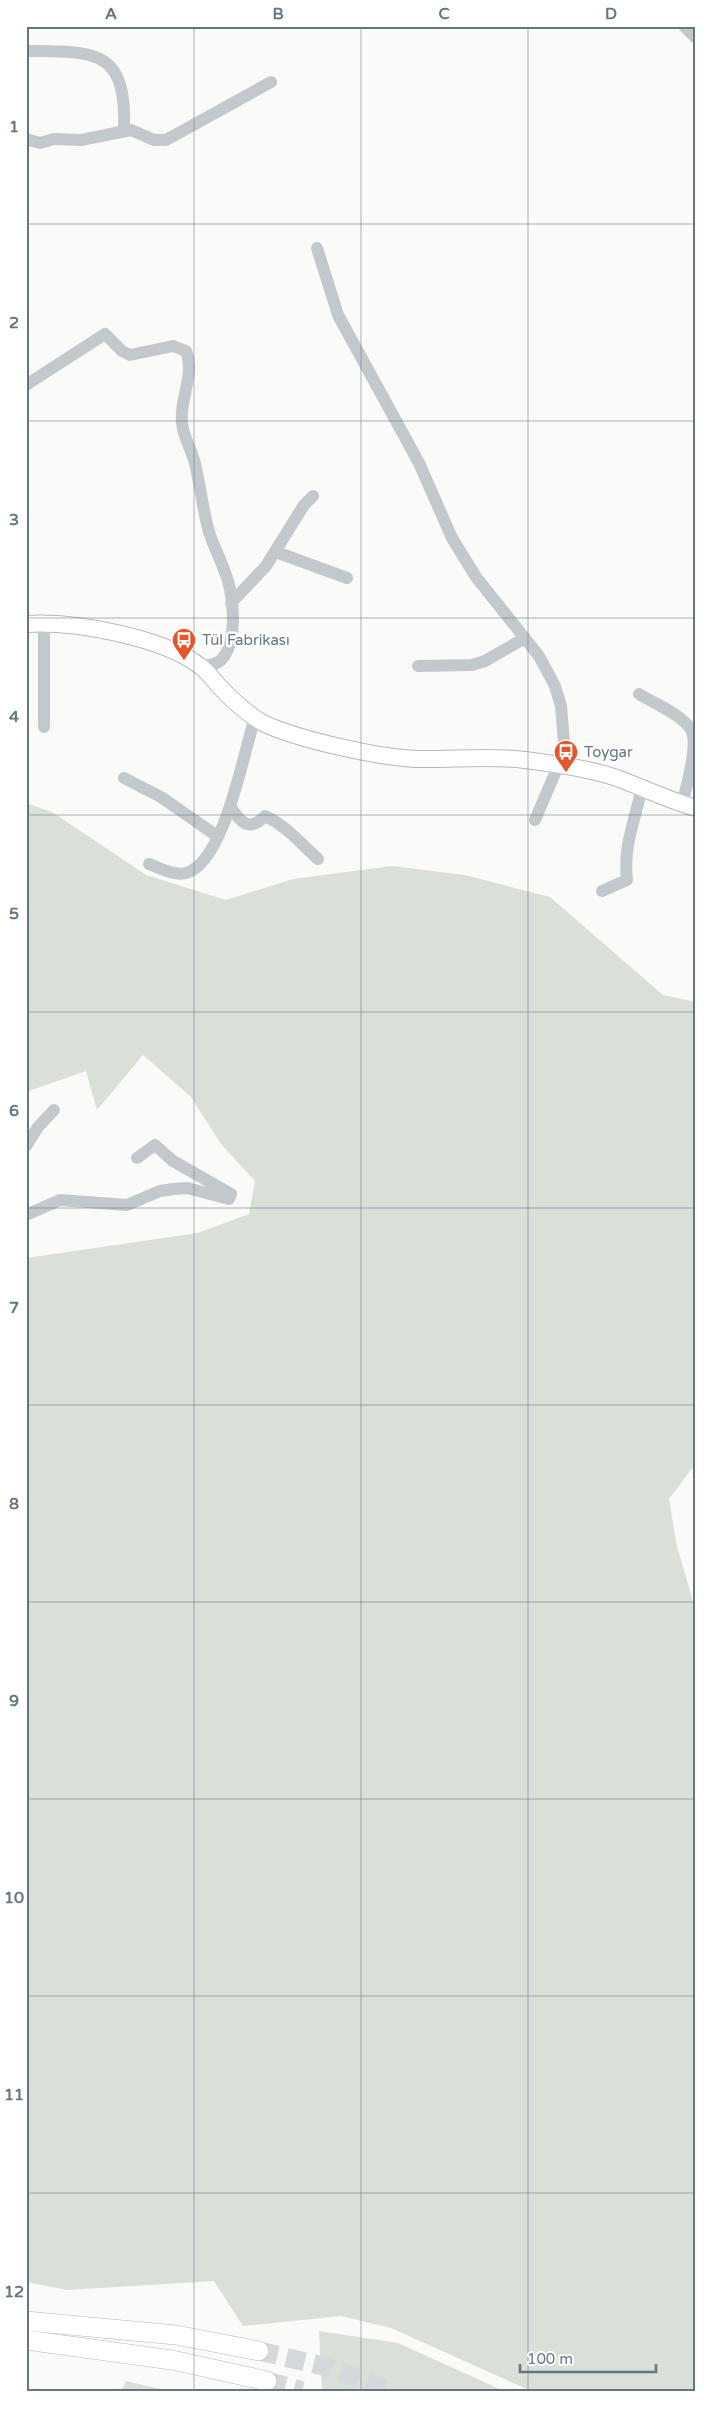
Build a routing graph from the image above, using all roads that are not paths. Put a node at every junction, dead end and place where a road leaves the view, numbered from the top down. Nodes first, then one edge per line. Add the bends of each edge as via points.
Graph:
1 (684, 26) edge
2 (696, 38) edge
3 (26, 50) edge
4 (271, 82) dead end
5 (124, 131) junction
6 (26, 139) edge
7 (317, 248) dead end
8 (26, 385) edge
9 (313, 496) dead end
10 (276, 552) junction
11 (347, 578) dead end
12 (231, 603) junction
13 (44, 623) junction
14 (26, 624) edge
15 (525, 638) junction
16 (201, 666) junction
17 (418, 666) dead end
18 (639, 694) dead end
19 (256, 718) junction
20 (44, 727) dead end
21 (563, 766) junction
22 (124, 778) dead end
23 (642, 787) junction
24 (230, 806) junction
25 (689, 806) edge
26 (535, 820) dead end
27 (218, 836) junction
28 (318, 859) dead end
29 (149, 864) dead end
30 (602, 892) dead end
31 (54, 1110) dead end
32 (26, 1146) edge
33 (137, 1158) dead end
34 (26, 1215) edge
35 (26, 2321) edge
36 (26, 2340) edge
37 (259, 2351) tunnel mouth
38 (267, 2381) tunnel mouth

1 - 2 street
3 - 5 street via 98,56 108,62 125,102
4 - 5 street via 166,140 154,140 130,130
5 - 6 street via 81,140 40,142
7 - 15 street via 338,315 419,463 452,538 476,577
8 - 12 street via 105,334 130,355 173,346 186,351 191,363 182,409 183,428 196,468 210,534 230,589
9 - 10 street via 304,505
10 - 11 street
10 - 12 street
12 - 16 street via 233,618 227,651 213,665
13 - 14 main road
13 - 16 main road via 78,625 119,634 175,651
13 - 20 street
15 - 17 street via 472,665
15 - 21 street via 555,686 561,706
16 - 19 main road
18 - 25 street via 691,729
19 - 21 main road via 313,739 414,759 522,760
19 - 24 street
21 - 23 main road
21 - 26 street
22 - 27 street via 161,797
23 - 25 main road
23 - 30 street via 628,837 625,858 627,880
24 - 27 street
24 - 28 street via 243,823 254,824 265,816 272,819 291,831
27 - 29 street via 209,855 185,873 173,873
31 - 32 street via 38,1126
33 - 34 street via 155,1145 173,1161 231,1194 229,1199 187,1188 174,1189 160,1191 127,1205 60,1200
35 - 37 highway via 176,2335
36 - 38 highway via 172,2360

